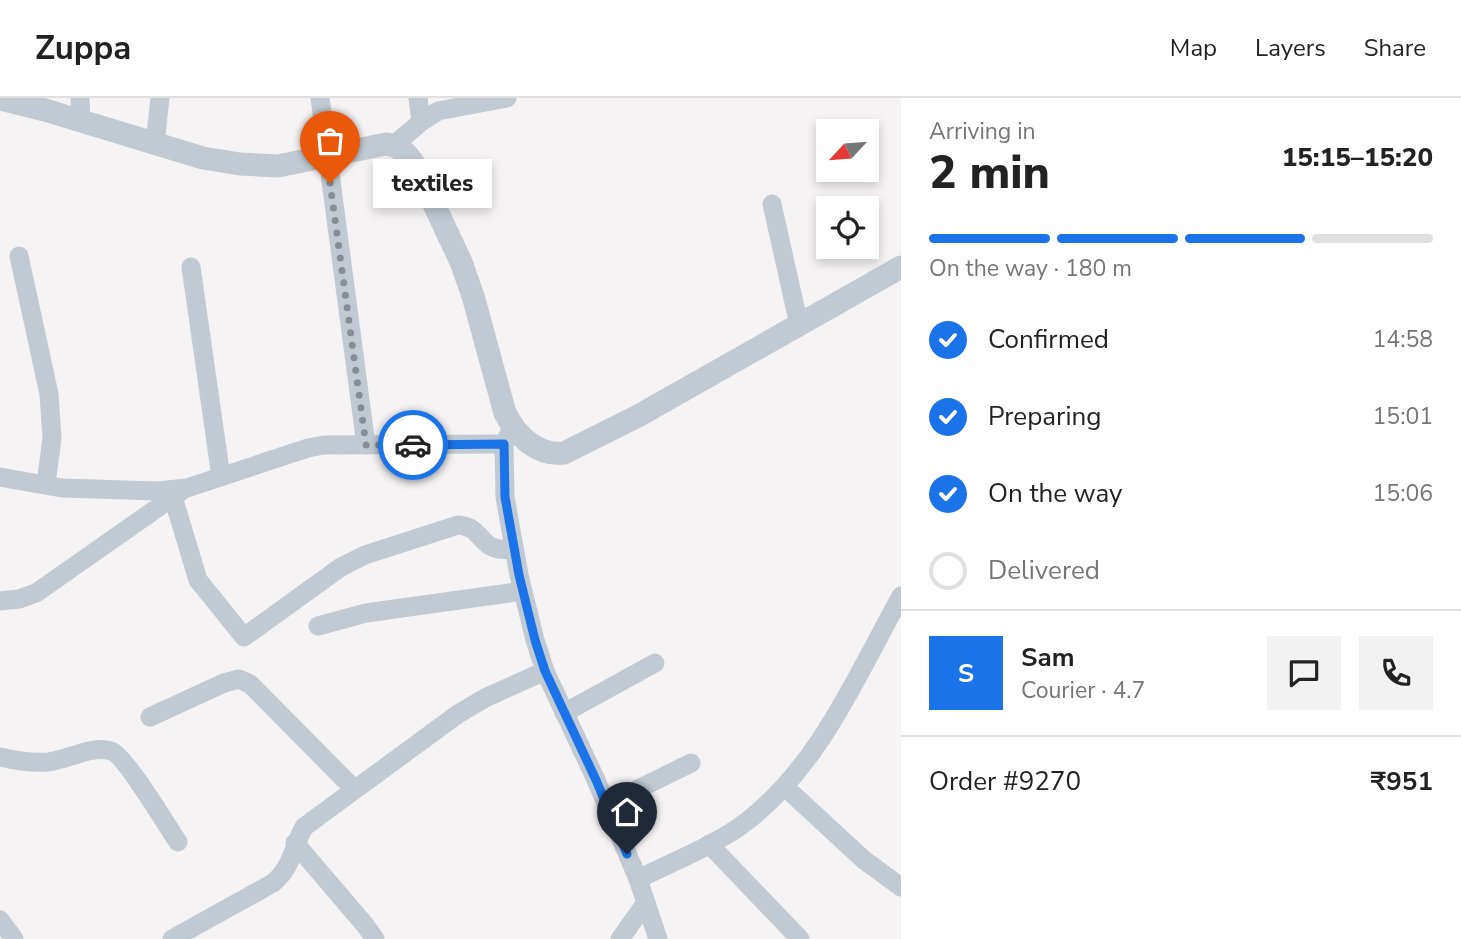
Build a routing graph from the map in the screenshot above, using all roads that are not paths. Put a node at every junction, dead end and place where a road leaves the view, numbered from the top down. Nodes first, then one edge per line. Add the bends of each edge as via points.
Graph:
1 (0, 98) edge
2 (160, 98) edge
3 (320, 98) edge
4 (418, 98) edge
5 (507, 98) edge
6 (81, 109) edge
7 (421, 122) junction
8 (155, 144) junction
9 (394, 145) junction
10 (327, 156) junction
11 (772, 204) dead end
12 (19, 256) dead end
13 (191, 267) dead end
14 (901, 267) edge
15 (799, 325) junction
16 (508, 436) junction
17 (366, 445) junction
18 (0, 477) edge
19 (221, 477) junction
20 (46, 484) junction
21 (180, 492) junction
22 (514, 549) junction
23 (523, 591) junction
24 (901, 596) edge
25 (0, 601) edge
26 (318, 626) dead end
27 (655, 663) dead end
28 (545, 671) junction
29 (564, 713) junction
30 (150, 717) dead end
31 (0, 757) edge
32 (691, 763) dead end
33 (785, 787) junction
34 (354, 789) junction
35 (606, 805) junction
36 (178, 842) dead end
37 (295, 843) junction
38 (709, 844) junction
39 (638, 879) junction
40 (901, 887) edge
41 (645, 904) junction
42 (0, 920) edge
43 (14, 939) edge
44 (172, 939) edge
45 (375, 939) edge
46 (620, 939) edge
47 (658, 939) edge
48 (800, 939) edge

1 - 6 street
2 - 8 street
3 - 10 street
4 - 7 street
5 - 7 street via 438,111
6 - 8 street
7 - 9 street
8 - 10 street via 203,158 260,165
9 - 10 street
9 - 16 street via 410,156 417,168 461,262
10 - 17 street
11 - 15 street
12 - 20 street via 49,394 52,438
13 - 19 street
14 - 15 street
15 - 16 street via 564,453 551,454
16 - 17 street
16 - 22 street via 505,497
17 - 19 street via 308,448
18 - 20 street
19 - 21 street
20 - 21 street
21 - 22 street via 198,580 244,637 341,566 365,555 458,526 469,526 493,549
21 - 25 street via 36,593
22 - 23 street
23 - 26 street via 366,613
23 - 28 street
24 - 33 street via 832,724
27 - 29 street
28 - 29 street
28 - 34 street via 458,714
29 - 35 street
30 - 34 street via 239,679 250,684
31 - 36 street via 49,762 111,750 124,761
32 - 35 street
33 - 38 street via 743,824
33 - 40 street via 864,860
34 - 37 street via 304,827
35 - 39 street
37 - 44 street via 285,873 274,883
37 - 45 street
38 - 39 street
38 - 48 street
39 - 41 street
41 - 46 street
41 - 47 street
42 - 43 street

